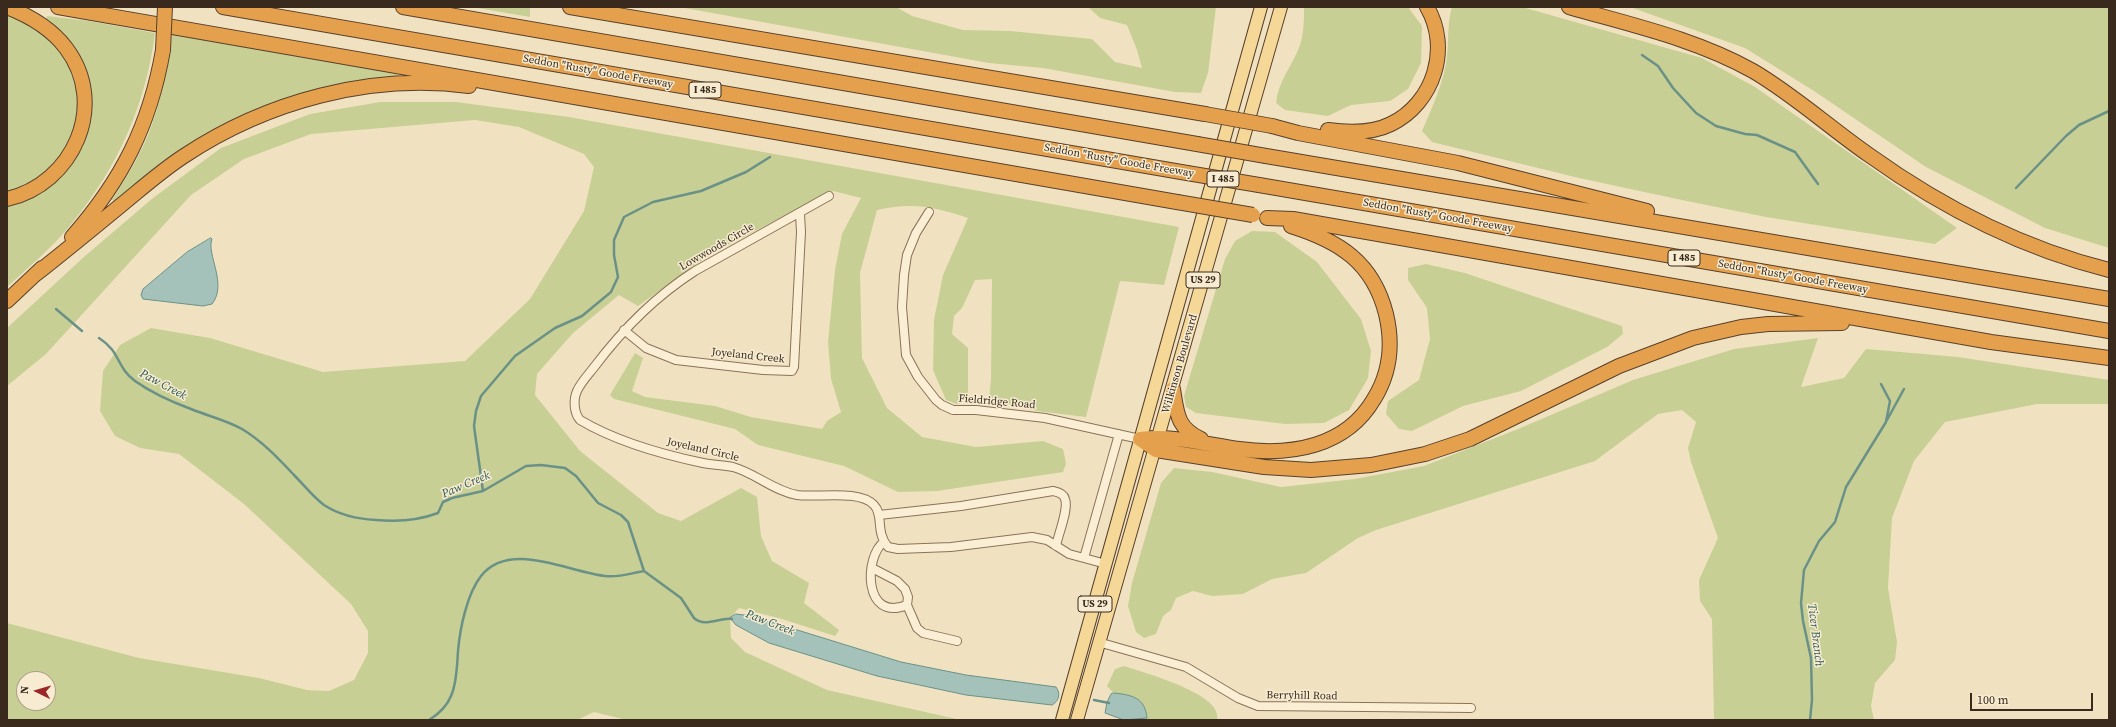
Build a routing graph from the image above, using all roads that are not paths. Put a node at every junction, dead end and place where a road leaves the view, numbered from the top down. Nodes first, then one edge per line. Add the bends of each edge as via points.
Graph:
1 (58, 7) edge
2 (165, 7) edge
3 (223, 7) edge
4 (403, 7) edge
5 (570, 7) edge
6 (1261, 7) edge
7 (1282, 7) edge
8 (1427, 7) edge
9 (1569, 7) edge
10 (7, 8) edge
11 (534, 91) junction
12 (1272, 126) junction
13 (829, 196) dead end
14 (7, 199) edge
15 (929, 212) dead end
16 (800, 214) junction
17 (1267, 218) junction
18 (1734, 234) junction
19 (2109, 270) edge
20 (36, 274) junction
21 (2109, 299) edge
22 (7, 301) edge
23 (1916, 329) junction
24 (624, 330) junction
25 (2109, 331) edge
26 (2109, 358) edge
27 (1172, 389) junction
28 (1119, 434) junction
29 (1140, 439) junction
30 (1157, 443) junction
31 (1211, 444) junction
32 (1126, 486) junction
33 (879, 515) junction
34 (884, 542) junction
35 (1056, 546) junction
36 (1084, 558) junction
37 (1106, 564) junction
38 (872, 568) junction
39 (907, 605) junction
40 (957, 641) dead end
41 (1098, 642) junction
42 (1471, 708) dead end
43 (1062, 720) edge
44 (1076, 720) edge

1 - 11 highway via 508,84
2 - 20 highway, bridge via 163,50 152,99 132,153 86,221
3 - 25 highway, Seddon "Rusty" Goode Freeway / I 485, bridge
4 - 18 highway, bridge
5 - 12 highway, bridge
6 - 29 main road, Wilkinson Boulevard / US 29
7 - 27 main road, Wilkinson Boulevard / US 29
8 - 12 highway via 1438,39 1438,61 1425,94 1404,116 1380,128 1355,132
9 - 19 highway via 1692,44 1729,59 1781,90 1869,156 1948,207 2024,243
10 - 14 highway via 31,17 66,48 78,68 85,110 79,138 64,164 30,192
11 - 17 highway, bridge
11 - 20 highway via 439,84 390,85 336,92 278,108 229,130 184,155
12 - 18 highway via 1458,163
13 - 16 street, Lowwoods Circle
15 - 28 street, Fieldridge Road via 916,233 907,255 902,307 906,355 918,378 936,400 953,410 1044,418
16 - 24 street, Lowwoods Circle via 685,277
16 - 24 street, Joyeland Creek via 792,371 676,360 646,348
17 - 23 highway via 1293,219
17 - 31 highway via 1319,235 1339,245 1365,270 1381,296 1389,326 1390,352 1385,374 1377,394 1365,412 1331,440 1308,448 1282,451 1239,449
18 - 21 highway
20 - 22 highway
23 - 26 highway
23 - 30 highway via 1843,323 1789,323 1741,327 1693,338 1619,366 1470,439 1425,454 1370,465 1285,469 1235,463
24 - 33 street, Joyeland Circle via 576,392 575,410 580,420 617,440 703,463 734,468 796,495 855,496 865,499 874,505
27 - 30 main road, Wilkinson Boulevard / US 29
27 - 31 highway via 1180,422 1186,430
28 - 29 street, Fieldridge Road
28 - 36 street
29 - 30 highway
29 - 32 main road, Wilkinson Boulevard / US 29
30 - 31 highway
30 - 41 main road, Wilkinson Boulevard / US 29
32 - 37 main road, Wilkinson Boulevard / US 29
32 - 41 main road via 1119,538 1094,633 1094,638
33 - 34 street via 879,532
33 - 35 street via 961,506 1053,491 1065,498 1066,505
34 - 35 street via 888,547 898,549 936,548 1032,537 1047,540
34 - 38 street via 877,546
35 - 36 street via 1069,554
36 - 37 street
37 - 43 main road, Wilkinson Boulevard / US 29
38 - 39 street via 897,581 905,589
38 - 39 street via 872,590 881,604 897,609
39 - 40 street via 917,628 923,633
41 - 42 street, Berryhill Road via 1186,667 1238,698 1258,706
41 - 44 main road, Wilkinson Boulevard / US 29

